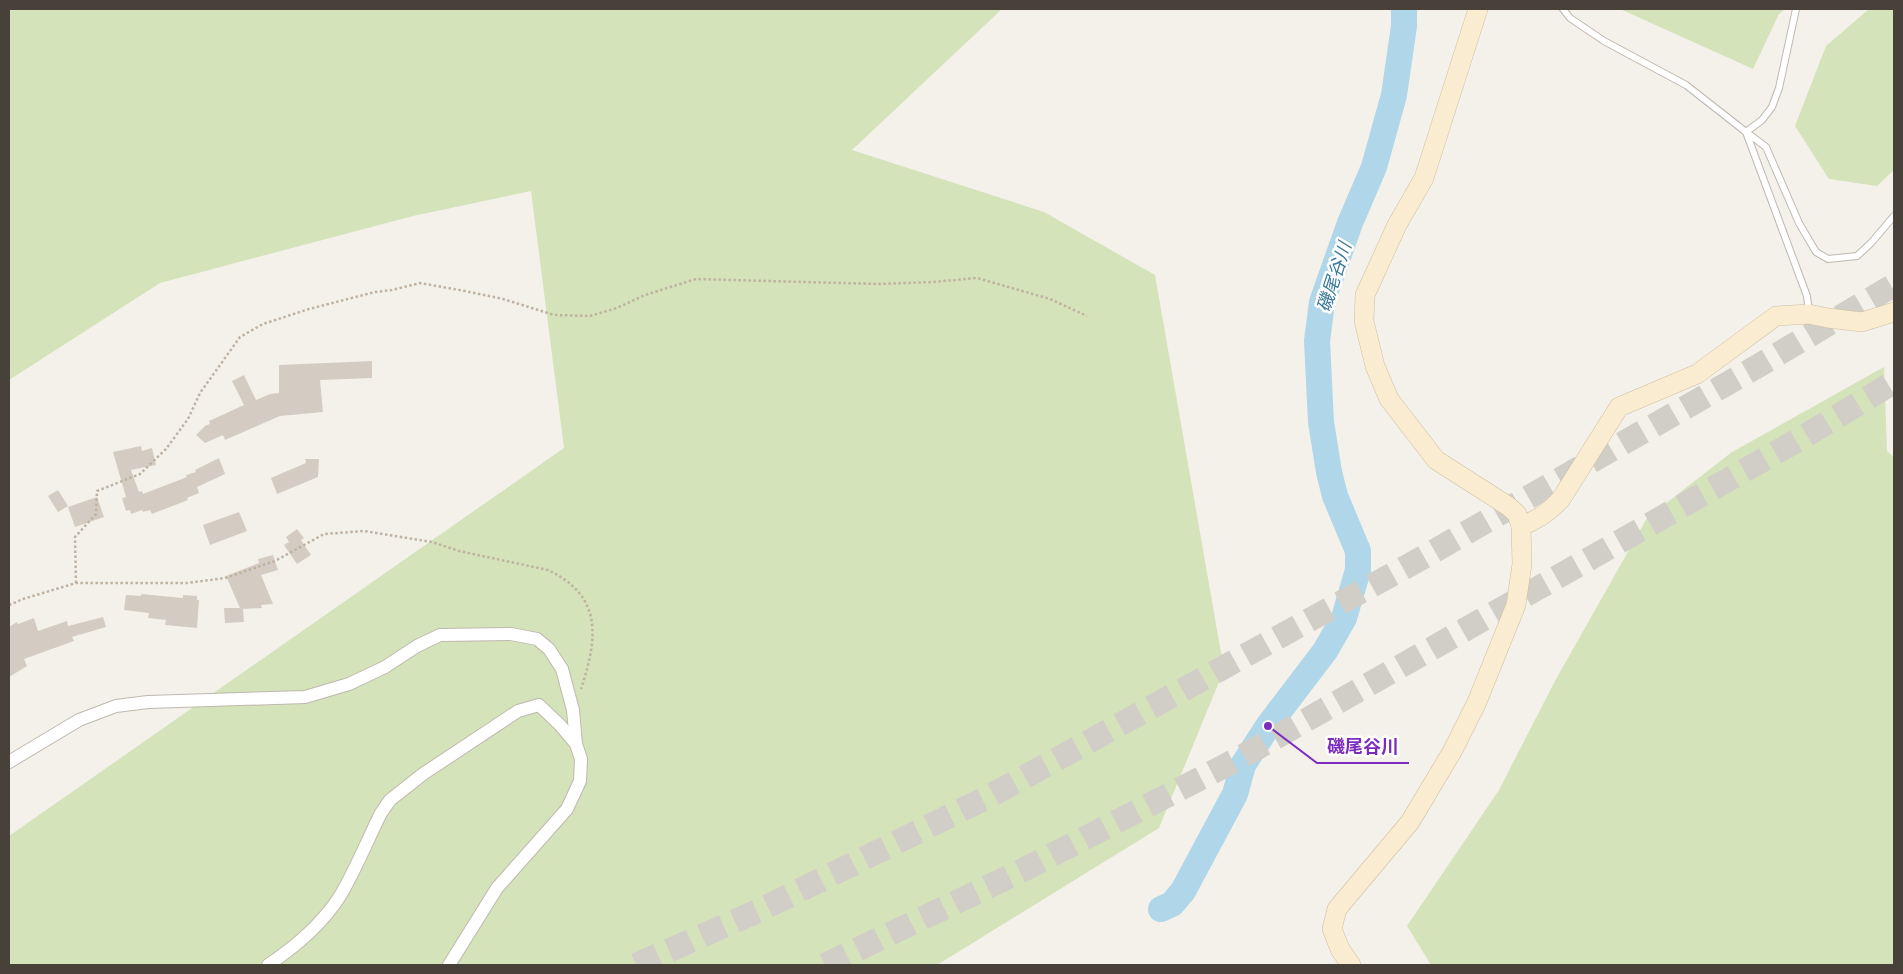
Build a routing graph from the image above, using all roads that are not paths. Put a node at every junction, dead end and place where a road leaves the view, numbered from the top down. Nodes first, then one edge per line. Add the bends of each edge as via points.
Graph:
1 (1478, 9) edge
2 (1563, 9) edge
3 (1796, 9) edge
4 (1746, 132) junction
5 (1894, 216) edge
6 (1894, 312) edge
7 (1809, 314) junction
8 (1521, 526) junction
9 (576, 744) junction
10 (9, 762) edge
11 (268, 965) edge
12 (448, 965) edge
13 (1351, 965) edge

1 - 8 main road via 1424,178 1396,225 1365,295 1364,321 1375,366 1389,400 1436,460 1508,506 1517,514
2 - 4 lane via 1570,18 1604,41 1686,85
3 - 4 lane via 1772,107
4 - 5 lane via 1766,147 1799,223 1816,252 1828,259 1857,256
4 - 7 lane via 1807,296
6 - 7 main road via 1862,322
7 - 8 main road via 1776,316 1697,374 1619,407 1561,499 1551,511
8 - 13 main road via 1522,564 1516,606 1477,702 1410,822 1337,909 1332,929
9 - 10 street via 574,710 562,668 549,649 537,639 511,634 440,635 349,684 306,697 116,706 78,720
9 - 11 street via 539,705 518,711 423,774 390,800 380,813 340,896 322,920 289,951
9 - 12 street via 581,760 580,781 567,809 496,888

